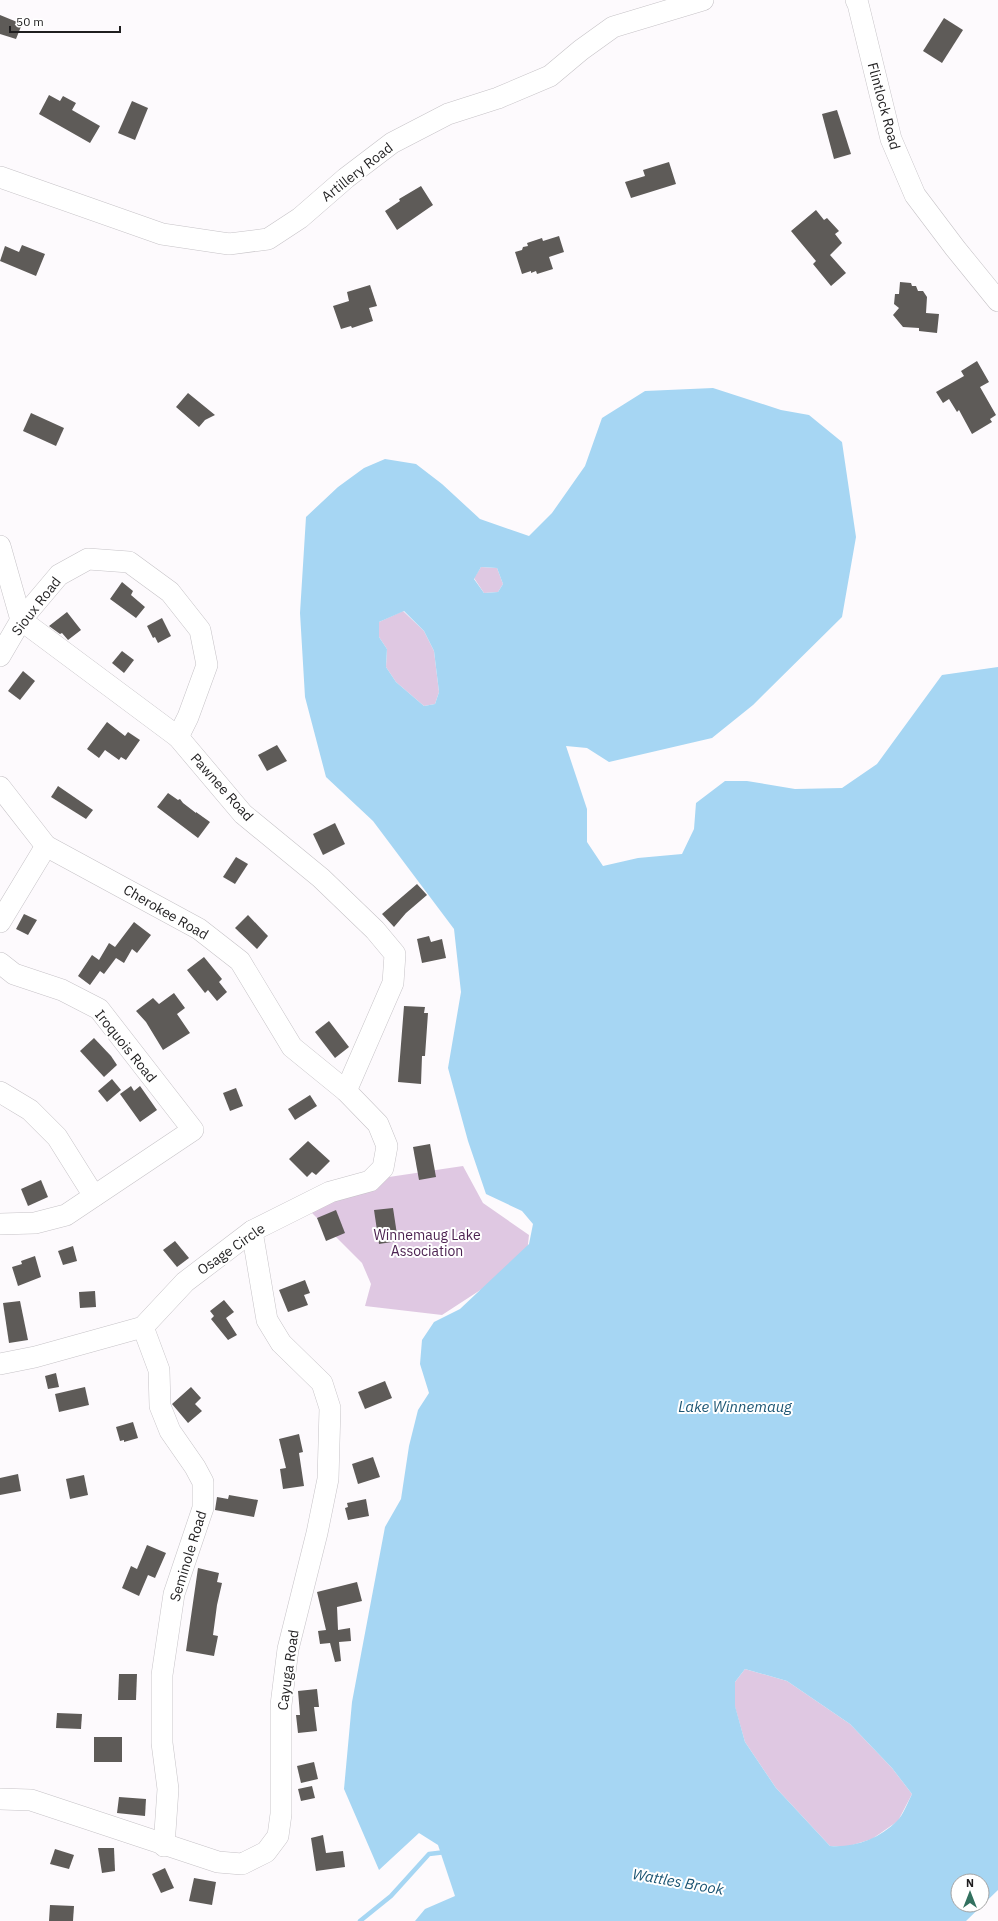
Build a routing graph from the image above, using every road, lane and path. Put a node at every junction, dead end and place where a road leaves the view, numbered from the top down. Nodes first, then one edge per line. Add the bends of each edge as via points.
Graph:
1 (702, 0) edge
2 (856, 0) edge
3 (0, 177) edge
4 (998, 302) edge
5 (0, 546) edge
6 (21, 620) junction
7 (0, 656) edge
8 (178, 738) junction
9 (0, 787) edge
10 (46, 846) junction
11 (0, 922) edge
12 (0, 963) edge
13 (346, 1091) junction
14 (0, 1092) edge
15 (94, 1196) junction
16 (0, 1224) edge
17 (252, 1231) junction
18 (143, 1327) junction
19 (0, 1364) edge
20 (0, 1799) edge
21 (164, 1846) junction

1 - 3 street, Artillery Road via 613,27 550,76 498,98 448,114 392,143 300,218 268,239 229,244 162,234
2 - 4 street, Flintlock Road via 891,139 915,195
5 - 6 street
6 - 7 street, Sioux Road
6 - 8 street, Pawnee Road
6 - 8 street, Sioux Road via 58,575 88,559 129,562 170,592 200,630 207,665
8 - 13 street, Pawnee Road via 243,814 321,878 375,930 395,954 393,983
9 - 10 street, Cherokee Road
10 - 11 street
10 - 13 street, Cherokee Road via 199,929 240,961 292,1047
12 - 15 street, Iroquois Road via 14,974 62,990 99,1009 193,1130
13 - 17 street, Osage Circle via 378,1124 387,1146 383,1168 370,1181 330,1192
14 - 15 street via 30,1110 57,1137
15 - 16 street via 66,1215 35,1223
17 - 18 street, Osage Circle via 185,1282
17 - 21 street, Cayuga Road via 267,1320 281,1343 322,1383 330,1408 328,1479 288,1649 281,1705 281,1814 278,1836 266,1852 242,1864 218,1862
18 - 19 street
18 - 21 street, Seminole Road via 158,1370 160,1406 170,1431 204,1482 203,1508 174,1594 162,1675 162,1743 168,1789
20 - 21 street, Cayuga Road via 31,1800

